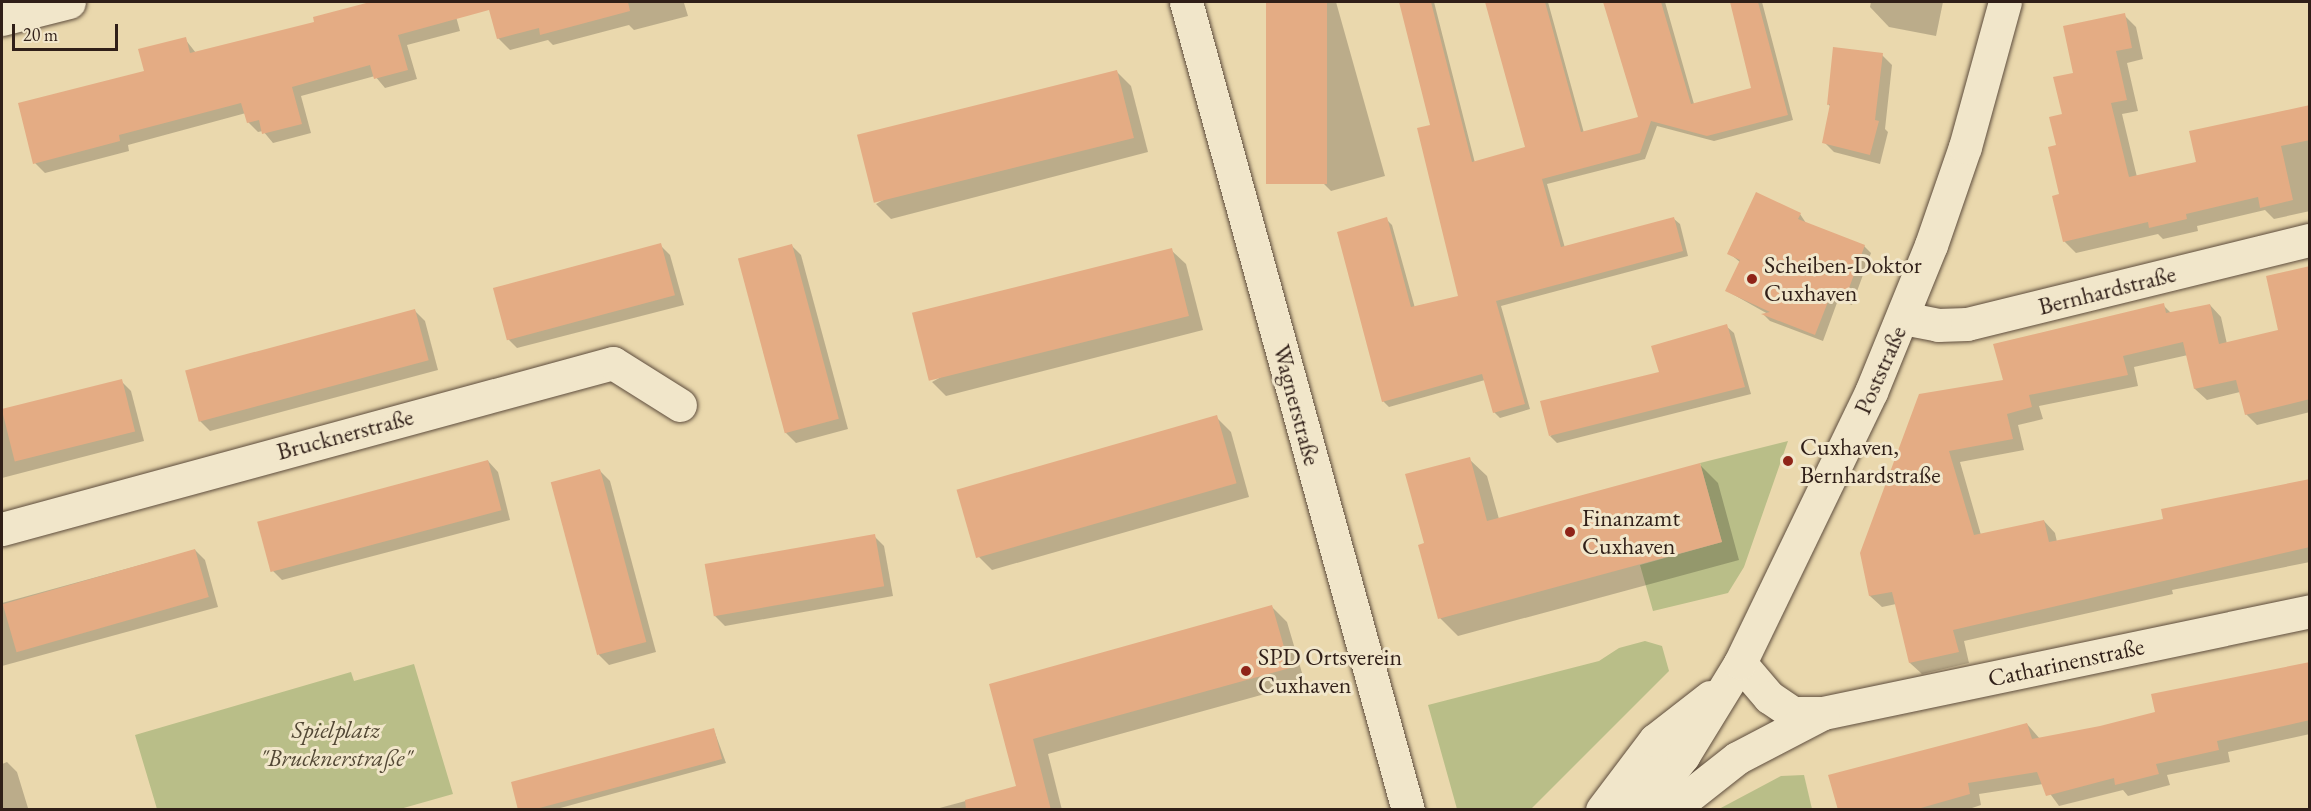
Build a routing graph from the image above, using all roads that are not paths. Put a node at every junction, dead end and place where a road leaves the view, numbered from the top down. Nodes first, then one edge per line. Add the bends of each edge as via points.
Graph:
1 (69, 2) edge
2 (1186, 2) edge
3 (2005, 2) edge
4 (2, 20) edge
5 (2310, 240) edge
6 (1903, 318) junction
7 (680, 405) dead end
8 (2, 529) edge
9 (2310, 611) edge
10 (1732, 675) junction
11 (1823, 712) junction
12 (1655, 740) junction
13 (1408, 810) edge
14 (1579, 810) edge
15 (1602, 810) edge
16 (1639, 810) edge
17 (1671, 810) edge

1 - 4 street
2 - 13 street, Wagnerstraße
3 - 6 street, Poststraße via 1965,147
5 - 6 street, Bernhardstraße via 1966,324 1938,325
6 - 10 street, Poststraße via 1820,502
7 - 8 street, Brucknerstraße via 613,363
9 - 11 street, Catharinenstraße
10 - 11 street, Catharinenstraße via 1793,713
10 - 12 street, Poststraße
10 - 16 street, Poststraße via 1683,756
11 - 17 street, Catharinenstraße via 1737,758
12 - 14 street via 1626,760
12 - 15 street, Poststraße

